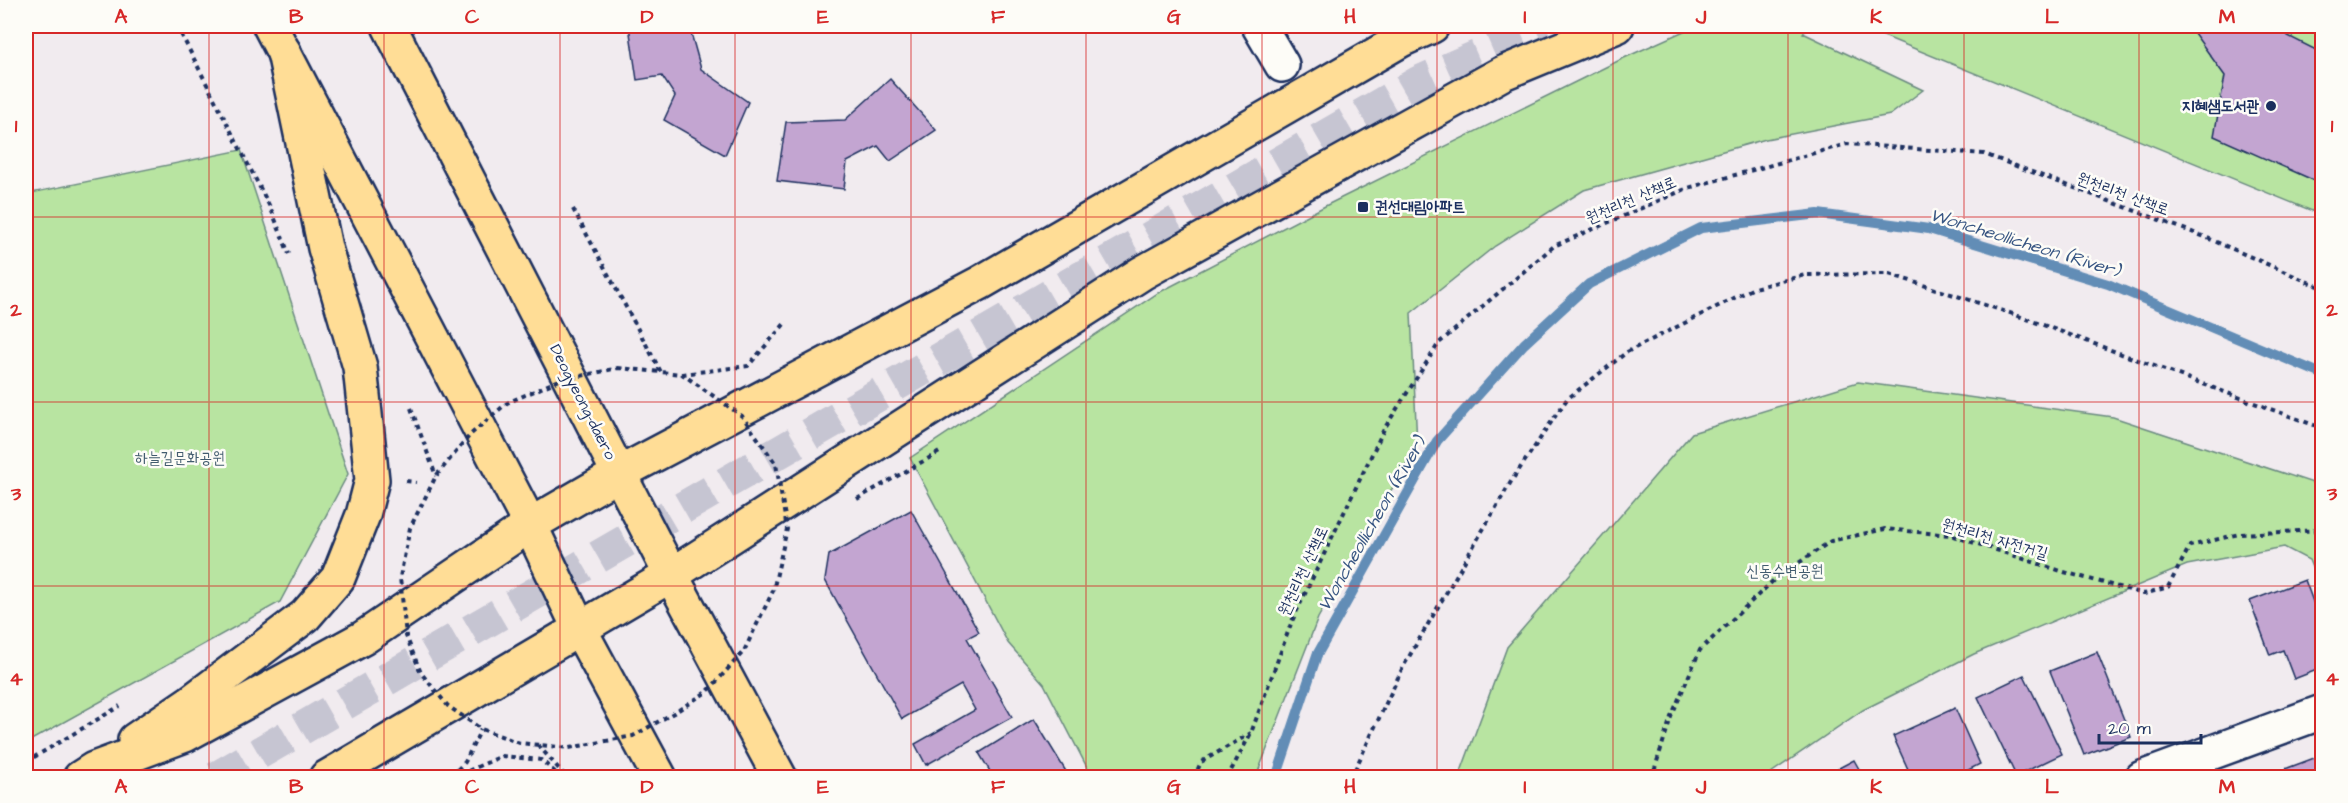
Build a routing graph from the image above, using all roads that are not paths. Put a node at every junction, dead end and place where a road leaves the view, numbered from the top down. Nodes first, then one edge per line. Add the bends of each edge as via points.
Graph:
1 (389, 26) edge
2 (1259, 26) edge
3 (1432, 26) edge
4 (1617, 26) edge
5 (277, 39) edge
6 (1282, 65) dead end
7 (620, 473) junction
8 (530, 525) junction
9 (670, 575) junction
10 (579, 628) junction
11 (2322, 712) edge
12 (87, 773) edge
13 (326, 777) edge
14 (660, 777) edge
15 (780, 777) edge
16 (2142, 777) edge

1 - 7 main road, Deogyeong-daero
2 - 6 street
3 - 7 main road via 980,283
4 - 9 main road via 1503,73 1142,273
5 - 8 main road
5 - 12 main road via 325,248 360,367 372,480 363,515 338,578 305,616 191,702
7 - 8 main road
7 - 9 main road, Deogyeong-daero
8 - 10 main road
8 - 12 main road via 363,638 184,735
9 - 10 main road
9 - 15 main road, Deogyeong-daero
10 - 13 main road
10 - 14 main road
11 - 16 street

